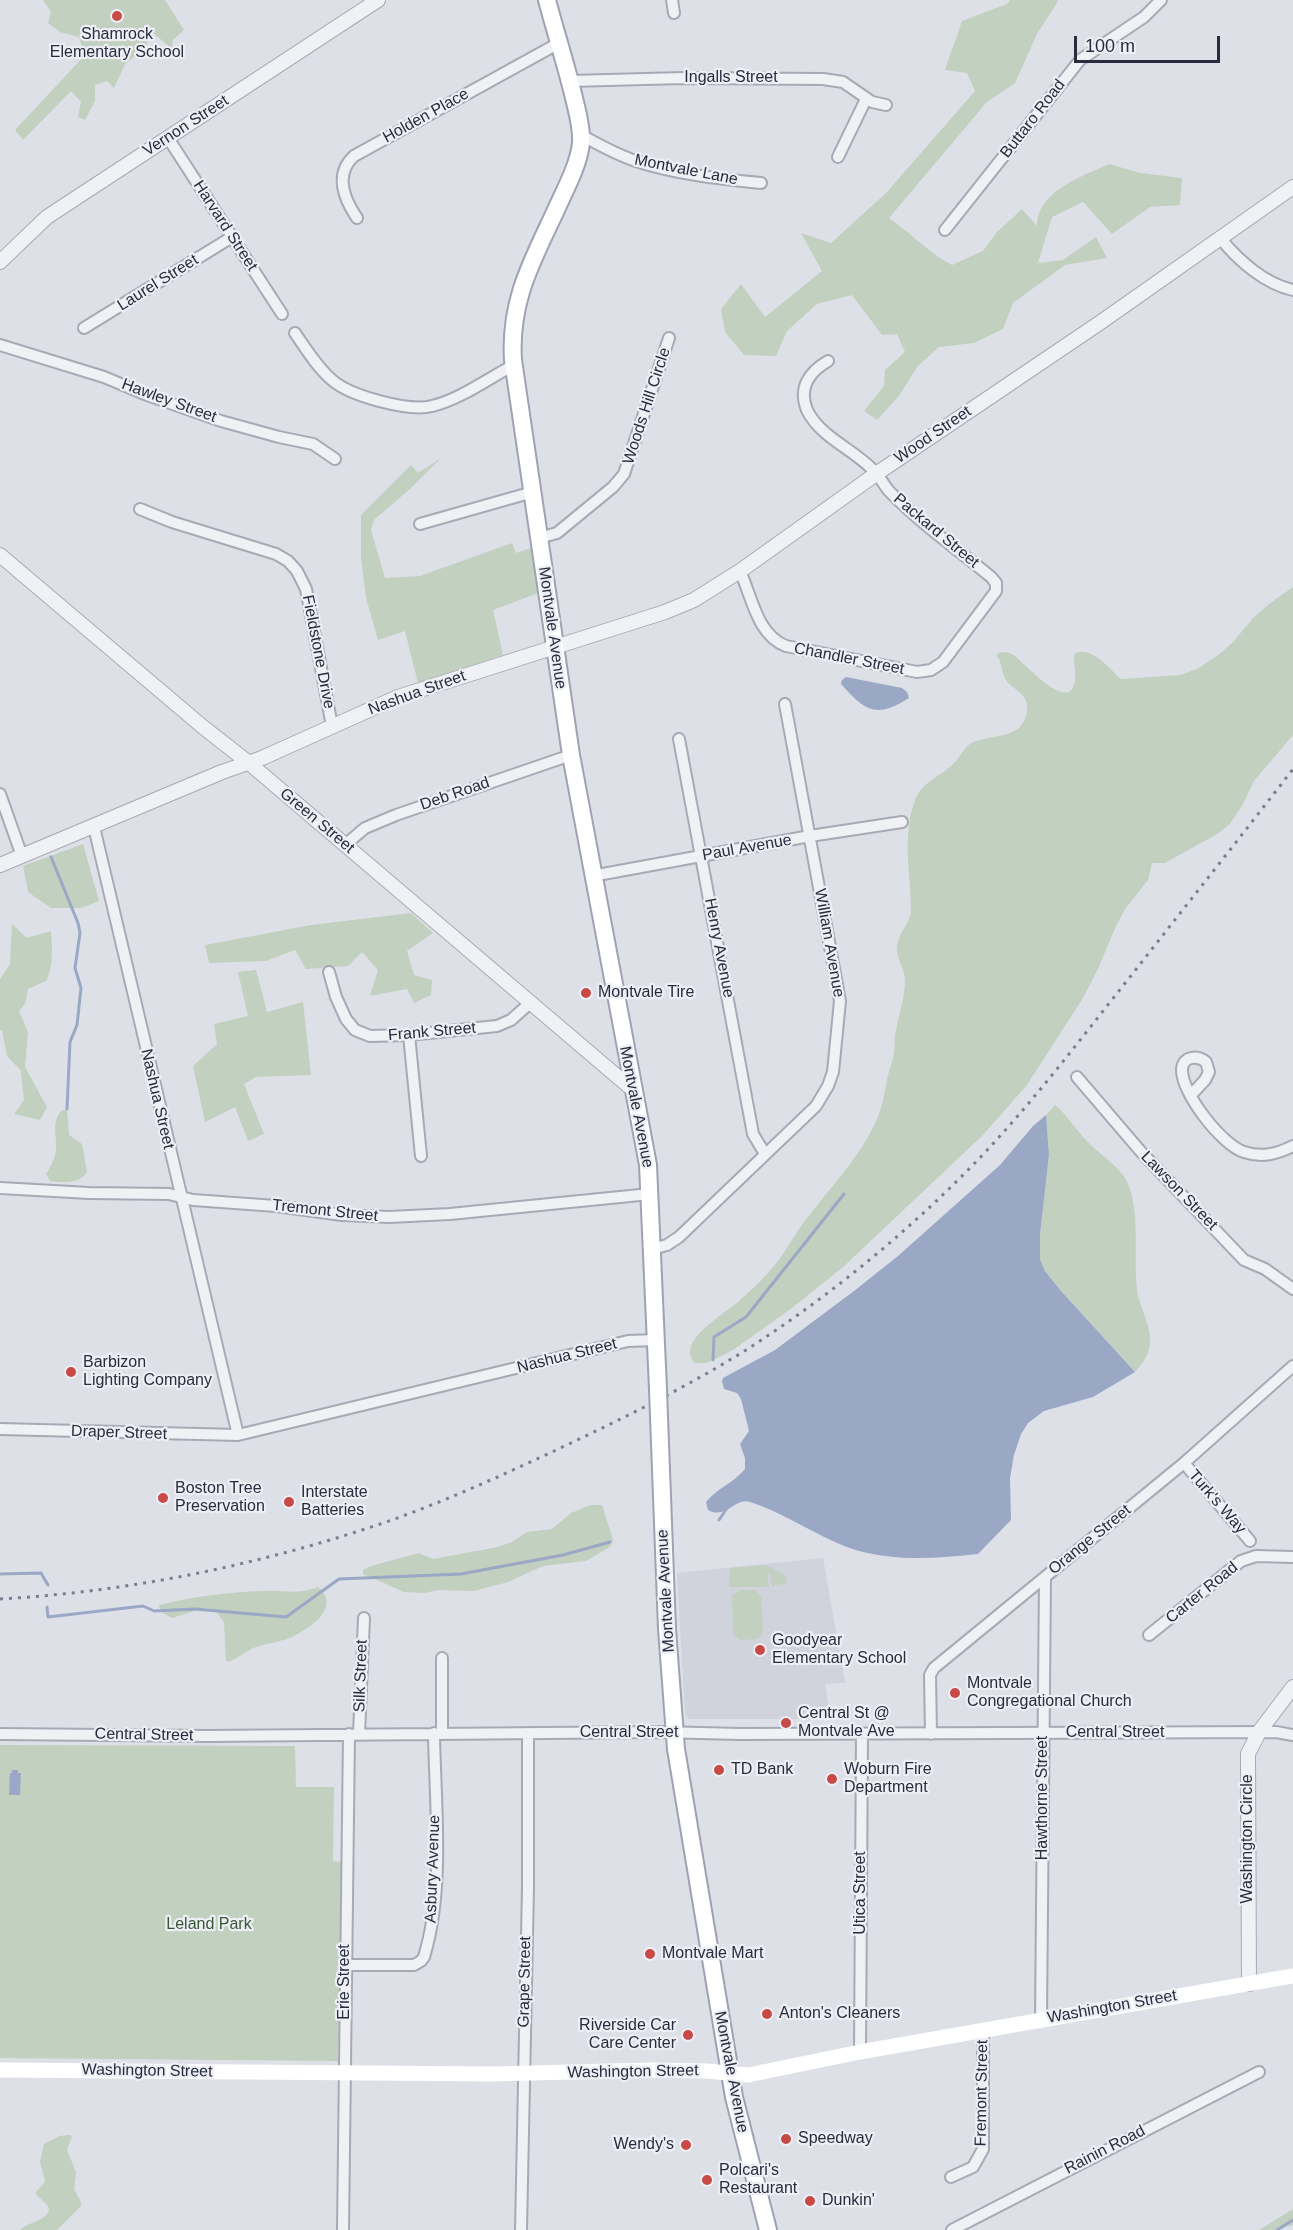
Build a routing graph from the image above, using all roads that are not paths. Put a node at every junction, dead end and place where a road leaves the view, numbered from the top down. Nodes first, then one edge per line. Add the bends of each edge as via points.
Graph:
1 (378, 0) edge
2 (548, 0) edge
3 (672, 0) edge
4 (1161, 0) edge
5 (674, 13) dead end
6 (559, 43) junction
7 (570, 81) junction
8 (866, 99) junction
9 (886, 105) dead end
10 (580, 135) junction
11 (168, 138) junction
12 (838, 158) dead end
13 (761, 183) dead end
14 (1293, 187) edge
15 (357, 218) dead end
16 (945, 230) dead end
17 (232, 237) junction
18 (1221, 240) junction
19 (0, 262) edge
20 (1293, 290) edge
21 (282, 314) dead end
22 (84, 328) dead end
23 (295, 333) dead end
24 (669, 338) dead end
25 (0, 345) edge
26 (828, 361) dead end
27 (514, 365) junction
28 (335, 459) dead end
29 (876, 474) junction
30 (533, 492) junction
31 (140, 509) dead end
32 (420, 524) dead end
33 (539, 538) junction
34 (2, 558) edge
35 (740, 572) junction
36 (996, 586) joint
37 (555, 647) junction
38 (785, 704) dead end
39 (332, 726) junction
40 (680, 739) dead end
41 (571, 755) junction
42 (249, 763) junction
43 (0, 794) edge
44 (902, 822) dead end
45 (94, 827) junction
46 (810, 836) junction
47 (345, 845) junction
48 (22, 856) junction
49 (701, 856) junction
50 (0, 865) edge
51 (592, 876) junction
52 (328, 972) dead end
53 (530, 1003) junction
54 (409, 1035) junction
55 (1077, 1077) dead end
56 (632, 1089) junction
57 (1191, 1095) dead end
58 (1293, 1146) edge
59 (765, 1154) junction
60 (421, 1156) dead end
61 (0, 1188) edge
62 (650, 1194) junction
63 (180, 1196) junction
64 (652, 1249) junction
65 (1293, 1289) edge
66 (656, 1340) junction
67 (1293, 1366) edge
68 (0, 1429) edge
69 (238, 1436) junction
70 (1184, 1463) junction
71 (1250, 1541) dead end
72 (1293, 1557) edge
73 (1045, 1577) junction
74 (363, 1618) dead end
75 (1149, 1635) dead end
76 (442, 1658) dead end
77 (1293, 1687) edge
78 (1259, 1732) junction
79 (438, 1733) junction
80 (528, 1733) junction
81 (676, 1733) junction
82 (0, 1734) edge
83 (354, 1734) junction
84 (862, 1734) junction
85 (931, 1734) junction
86 (1044, 1734) junction
87 (1293, 1735) edge
88 (345, 1965) junction
89 (1293, 1976) edge
90 (1249, 1984) junction
91 (1041, 2019) junction
92 (983, 2030) junction
93 (860, 2052) junction
94 (0, 2070) edge
95 (1259, 2072) dead end
96 (345, 2073) junction
97 (523, 2073) junction
98 (731, 2075) junction
99 (951, 2176) dead end
100 (343, 2230) edge
101 (521, 2230) edge
102 (768, 2230) edge
103 (952, 2230) edge

1 - 11 street, Vernon Street
2 - 6 main road, Montvale Avenue
3 - 5 street
4 - 16 street, Buttaro Road via 1144,17 1080,60
6 - 7 main road, Montvale Avenue
6 - 15 street, Holden Place via 352,158 342,182
7 - 8 street, Ingalls Street via 823,79 848,84
7 - 10 main road, Montvale Avenue
8 - 9 street, Ingalls Street
8 - 12 street
10 - 13 street, Montvale Lane via 643,163
10 - 27 main road, Montvale Avenue via 579,152 568,183 517,301 512,332
11 - 17 street, Harvard Street
11 - 19 street, Vernon Street via 47,217
14 - 18 street, Wood Street
17 - 21 street, Harvard Street
17 - 22 street, Laurel Street
18 - 20 street via 1272,283
18 - 29 street, Wood Street
23 - 27 street via 336,383 411,408 445,402
24 - 33 street, Woods Hill Circle via 624,474 557,532
25 - 28 street, Hawley Street via 104,377 221,421 311,444
26 - 29 street, Packard Street via 806,381 807,409 821,428
27 - 30 main road, Montvale Avenue
29 - 35 street, Wood Street
29 - 36 street, Packard Street via 924,523 991,577
30 - 32 street
30 - 33 main road, Montvale Avenue
31 - 39 street, Fieldstone Drive via 276,554 293,566 306,589
33 - 37 main road, Montvale Avenue
34 - 42 street, Green Street
35 - 36 street, Chandler Street via 762,625 777,642 917,672 931,670 943,662 995,593
35 - 37 street, Wood Street via 685,604
37 - 39 street, Nashua Street via 406,694
37 - 41 main road, Montvale Avenue
38 - 46 street, William Avenue
39 - 42 street, Nashua Street
40 - 49 street, Henry Avenue
41 - 47 street, Deb Road via 396,815 365,828
41 - 51 main road, Montvale Avenue
42 - 45 street, Nashua Street
42 - 47 street, Green Street
43 - 48 street
44 - 46 street, Paul Avenue
45 - 48 street
45 - 63 street, Nashua Street
46 - 49 street, Paul Avenue
46 - 59 street, William Avenue via 840,1001 834,1064 828,1086 818,1102
47 - 53 street, Green Street
48 - 50 street
49 - 51 street, Paul Avenue
49 - 59 street, Henry Avenue via 753,1134
51 - 56 main road, Montvale Avenue
52 - 54 street, Frank Street via 339,1006 355,1030 373,1037
53 - 54 street, Frank Street via 503,1024
53 - 56 street, Green Street
54 - 60 street
55 - 65 street, Lawson Street via 1142,1153 1244,1260
56 - 62 main road, Montvale Avenue
57 - 58 street via 1205,1119 1240,1151 1270,1155
59 - 64 street, William Avenue via 679,1238
61 - 63 street, Tremont Street
62 - 63 street, Tremont Street via 398,1217 342,1215
62 - 64 main road, Montvale Avenue
63 - 69 street, Nashua Street
64 - 66 main road, Montvale Avenue
66 - 69 street, Nashua Street via 628,1341
66 - 81 main road, Montvale Avenue, bridge via 667,1629
67 - 70 street, Orange Street
68 - 69 street, Draper Street
70 - 71 street, Turk's Way
70 - 73 street, Orange Street
72 - 75 street, Carter Road via 1256,1556 1240,1561
73 - 85 street, Orange Street via 932,1670
73 - 86 street, Hawthorne Street
74 - 83 street, Silk Street
76 - 79 street, Asbury Avenue
77 - 78 street, Washington Circle
78 - 86 street, Central Street
78 - 87 street
78 - 90 street, Washington Circle via 1248,1755
79 - 80 street, Central Street
79 - 83 street, Central Street
79 - 88 street, Asbury Avenue via 433,1918 424,1957 414,1965
80 - 81 street, Central Street
80 - 97 street, Grape Street
81 - 84 street, Central Street
81 - 98 main road, Montvale Avenue via 688,1827
82 - 83 street, Central Street
83 - 88 street, Erie Street
84 - 85 street, Central Street
84 - 93 street, Utica Street
85 - 86 street, Central Street
86 - 91 street, Hawthorne Street
88 - 96 street, Erie Street
89 - 90 main road, Washington Street
90 - 91 main road, Washington Street
91 - 92 main road, Washington Street
92 - 93 main road, Washington Street
92 - 99 street, Fremont Street via 983,2149 973,2167
93 - 98 main road, Washington Street
94 - 96 main road, Washington Street
95 - 103 street, Rainin Road
96 - 97 main road, Washington Street
96 - 100 street, Erie Street
97 - 98 main road, Washington Street via 651,2070
97 - 101 street, Grape Street
98 - 102 main road, Montvale Avenue

